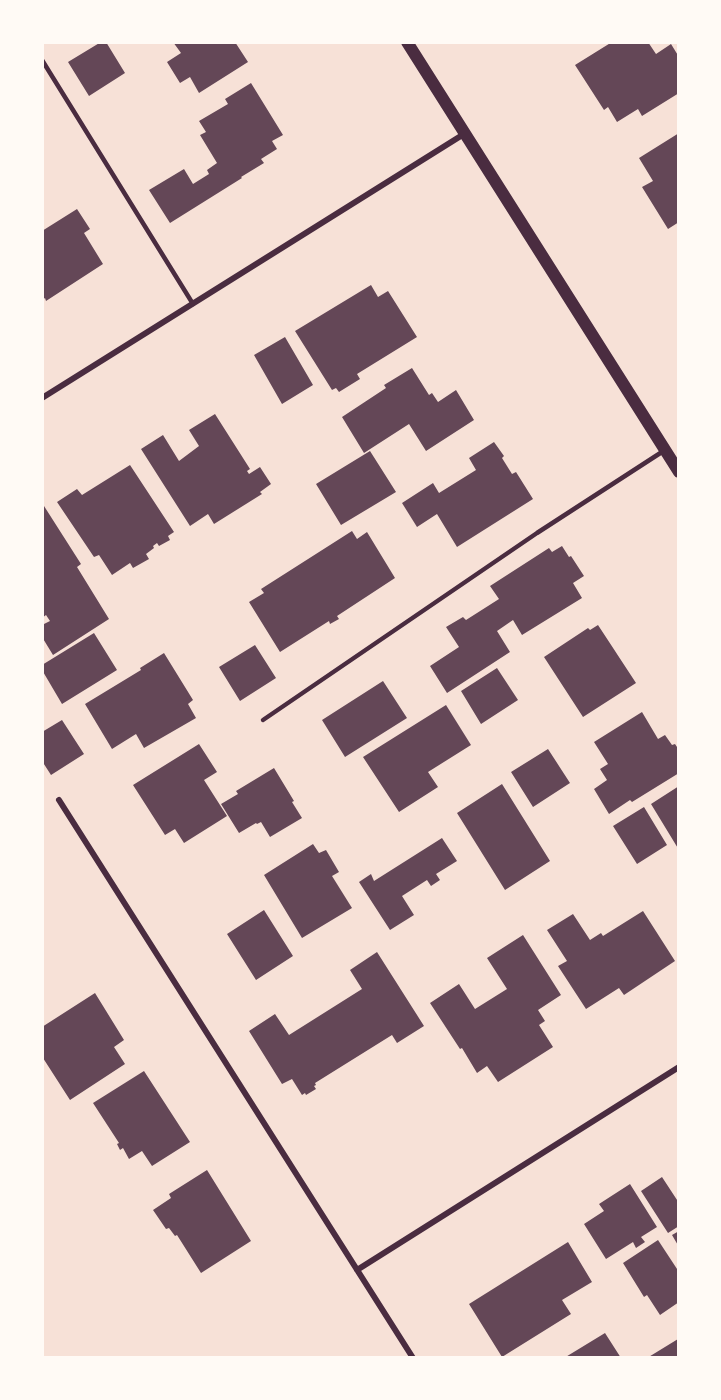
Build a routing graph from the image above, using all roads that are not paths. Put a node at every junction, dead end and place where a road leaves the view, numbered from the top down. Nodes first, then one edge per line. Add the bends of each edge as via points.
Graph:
1 (407, 42) edge
2 (42, 60) edge
3 (465, 133) junction
4 (193, 304) junction
5 (42, 398) edge
6 (665, 450) junction
7 (679, 472) edge
8 (263, 720) dead end
9 (59, 800) dead end
10 (679, 1067) edge
11 (357, 1270) junction
12 (414, 1358) edge

1 - 3 main road
2 - 4 lane
3 - 4 street
3 - 6 main road
4 - 5 street
6 - 7 main road
6 - 8 lane
9 - 11 street
10 - 11 street
11 - 12 street

